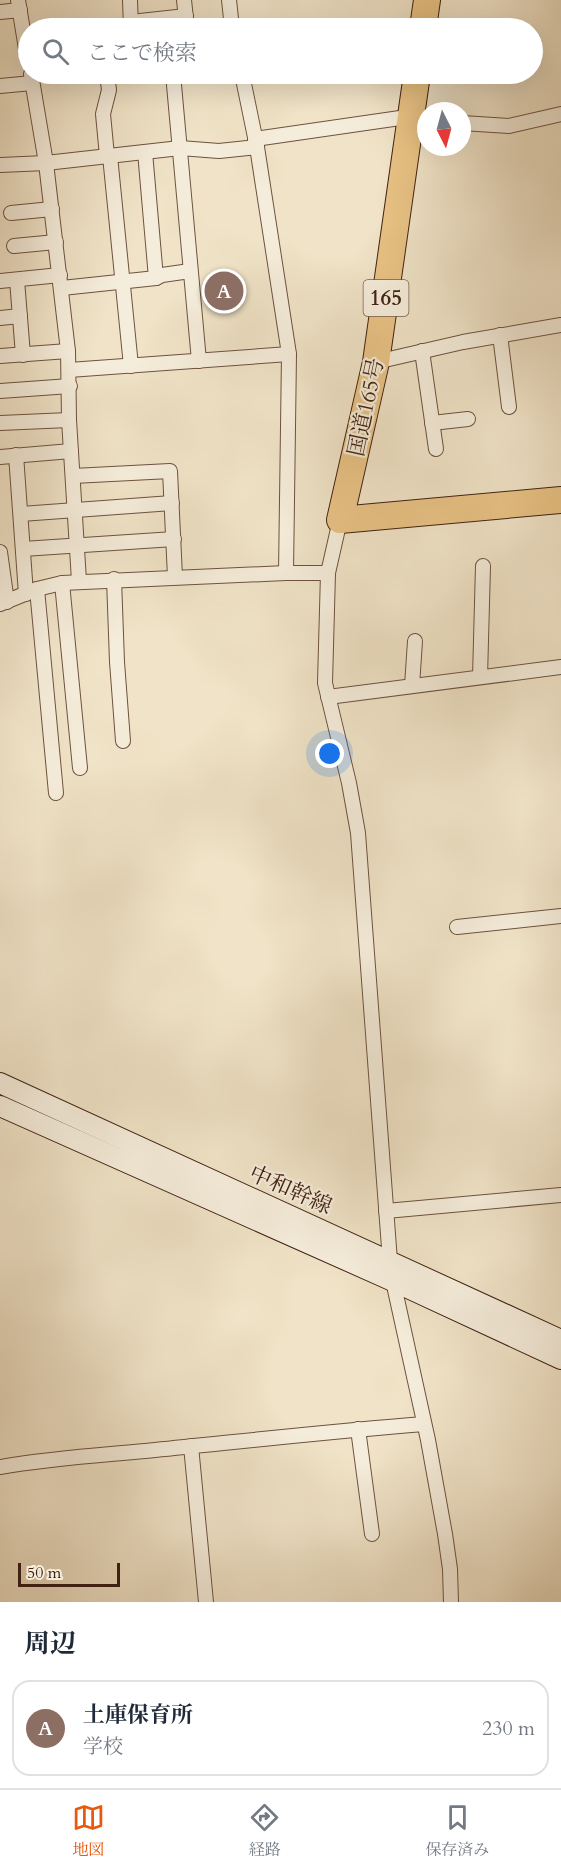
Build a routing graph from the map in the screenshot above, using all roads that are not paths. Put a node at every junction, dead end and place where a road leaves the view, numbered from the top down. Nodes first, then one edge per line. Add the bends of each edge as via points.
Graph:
1 (130, 0) edge
2 (184, 0) edge
3 (229, 0) edge
4 (427, 0) edge
5 (19, 5) edge
6 (0, 12) edge
7 (131, 18) edge
8 (186, 18) edge
9 (231, 18) edge
10 (424, 18) edge
11 (18, 81) edge
12 (32, 84) edge
13 (108, 84) edge
14 (174, 84) edge
15 (244, 84) edge
16 (417, 84) edge
17 (0, 86) edge
18 (418, 102) edge
19 (561, 114) edge
20 (417, 119) edge
21 (471, 124) edge
22 (417, 130) edge
23 (256, 143) junction
24 (180, 148) junction
25 (145, 152) junction
26 (109, 156) junction
27 (46, 163) junction
28 (0, 165) edge
29 (52, 209) junction
30 (11, 213) dead end
31 (56, 242) junction
32 (14, 246) dead end
33 (190, 271) junction
34 (156, 278) junction
35 (17, 279) junction
36 (0, 281) edge
37 (61, 281) junction
38 (122, 281) junction
39 (20, 316) junction
40 (0, 318) edge
41 (561, 325) edge
42 (500, 335) junction
43 (68, 351) junction
44 (422, 351) junction
45 (289, 354) junction
46 (23, 355) junction
47 (0, 356) edge
48 (198, 361) junction
49 (376, 362) junction
50 (131, 366) junction
51 (69, 370) junction
52 (70, 386) junction
53 (0, 391) edge
54 (509, 407) dead end
55 (468, 419) dead end
56 (69, 420) junction
57 (0, 423) edge
58 (432, 423) junction
59 (436, 449) dead end
60 (71, 451) junction
61 (16, 455) junction
62 (0, 457) edge
63 (73, 477) junction
64 (561, 500) edge
65 (172, 503) junction
66 (74, 511) junction
67 (21, 514) junction
68 (340, 520) junction
69 (174, 539) junction
70 (76, 544) junction
71 (23, 549) junction
72 (0, 552) edge
73 (483, 566) dead end
74 (286, 573) junction
75 (328, 573) junction
76 (175, 577) junction
77 (114, 579) junction
78 (79, 581) junction
79 (62, 583) junction
80 (32, 591) junction
81 (4, 603) edge
82 (415, 641) dead end
83 (561, 667) edge
84 (480, 677) junction
85 (412, 686) junction
86 (328, 697) junction
87 (123, 741) dead end
88 (80, 768) dead end
89 (56, 793) dead end
90 (561, 916) edge
91 (457, 927) dead end
92 (0, 1083) edge
93 (0, 1106) edge
94 (561, 1195) edge
95 (386, 1211) junction
96 (390, 1261) junction
97 (393, 1281) junction
98 (561, 1340) edge
99 (561, 1359) edge
100 (424, 1424) junction
101 (358, 1429) junction
102 (191, 1446) junction
103 (0, 1467) edge
104 (372, 1534) dead end
105 (206, 1602) edge
106 (451, 1602) edge

1 - 7 street
2 - 8 street
3 - 9 street
4 - 10 highway
5 - 6 street
11 - 17 street
12 - 27 street
13 - 26 street via 103,114
14 - 24 street
15 - 23 street
16 - 18 highway, 国道165号 / 165
19 - 21 street via 509,126
20 - 23 street via 400,118
22 - 49 highway, 国道165号 / 165
23 - 24 street via 219,152
23 - 45 street
24 - 25 street
24 - 33 street
25 - 26 street
25 - 34 street
26 - 27 street
26 - 38 street
27 - 28 street
27 - 29 street
29 - 30 street
29 - 31 street
31 - 32 street
31 - 37 street
33 - 34 street
33 - 48 street
34 - 38 street
35 - 36 street
35 - 37 street
35 - 39 street
37 - 38 street
37 - 43 street
38 - 50 street
39 - 40 street
39 - 46 street
41 - 42 street
42 - 44 street
42 - 54 street
43 - 46 street
43 - 51 street
44 - 49 street
44 - 58 street
45 - 48 street
45 - 74 street
46 - 47 street
48 - 50 street
49 - 68 highway, 国道165号 / 165
50 - 51 street
51 - 52 street
52 - 53 street
52 - 56 street
55 - 58 street
56 - 57 street
56 - 60 street
58 - 59 street
60 - 61 street
60 - 63 street
61 - 62 street
61 - 67 street
63 - 65 street via 170,471
63 - 66 street
64 - 68 highway
65 - 66 street
65 - 69 street
66 - 67 street
66 - 70 street
67 - 71 street
68 - 75 street
69 - 70 street
69 - 76 street
70 - 71 street
70 - 78 street
71 - 80 street
72 - 81 street
73 - 84 street
74 - 75 street
74 - 76 street
75 - 86 street via 324,669
76 - 77 street
77 - 78 street
77 - 87 street
78 - 79 street
79 - 80 street
79 - 88 street
80 - 81 street
80 - 89 street
82 - 85 street
83 - 84 street
84 - 85 street
85 - 86 street
86 - 95 street via 358,833
90 - 91 street
92 - 96 main road, 中和幹線
93 - 97 main road, 中和幹線
94 - 95 street
95 - 96 street
96 - 97 street
96 - 98 main road, 中和幹線
97 - 99 main road, 中和幹線
97 - 100 street
100 - 101 street
100 - 106 street via 448,1551
101 - 102 street
101 - 104 street
102 - 103 street
102 - 105 street

